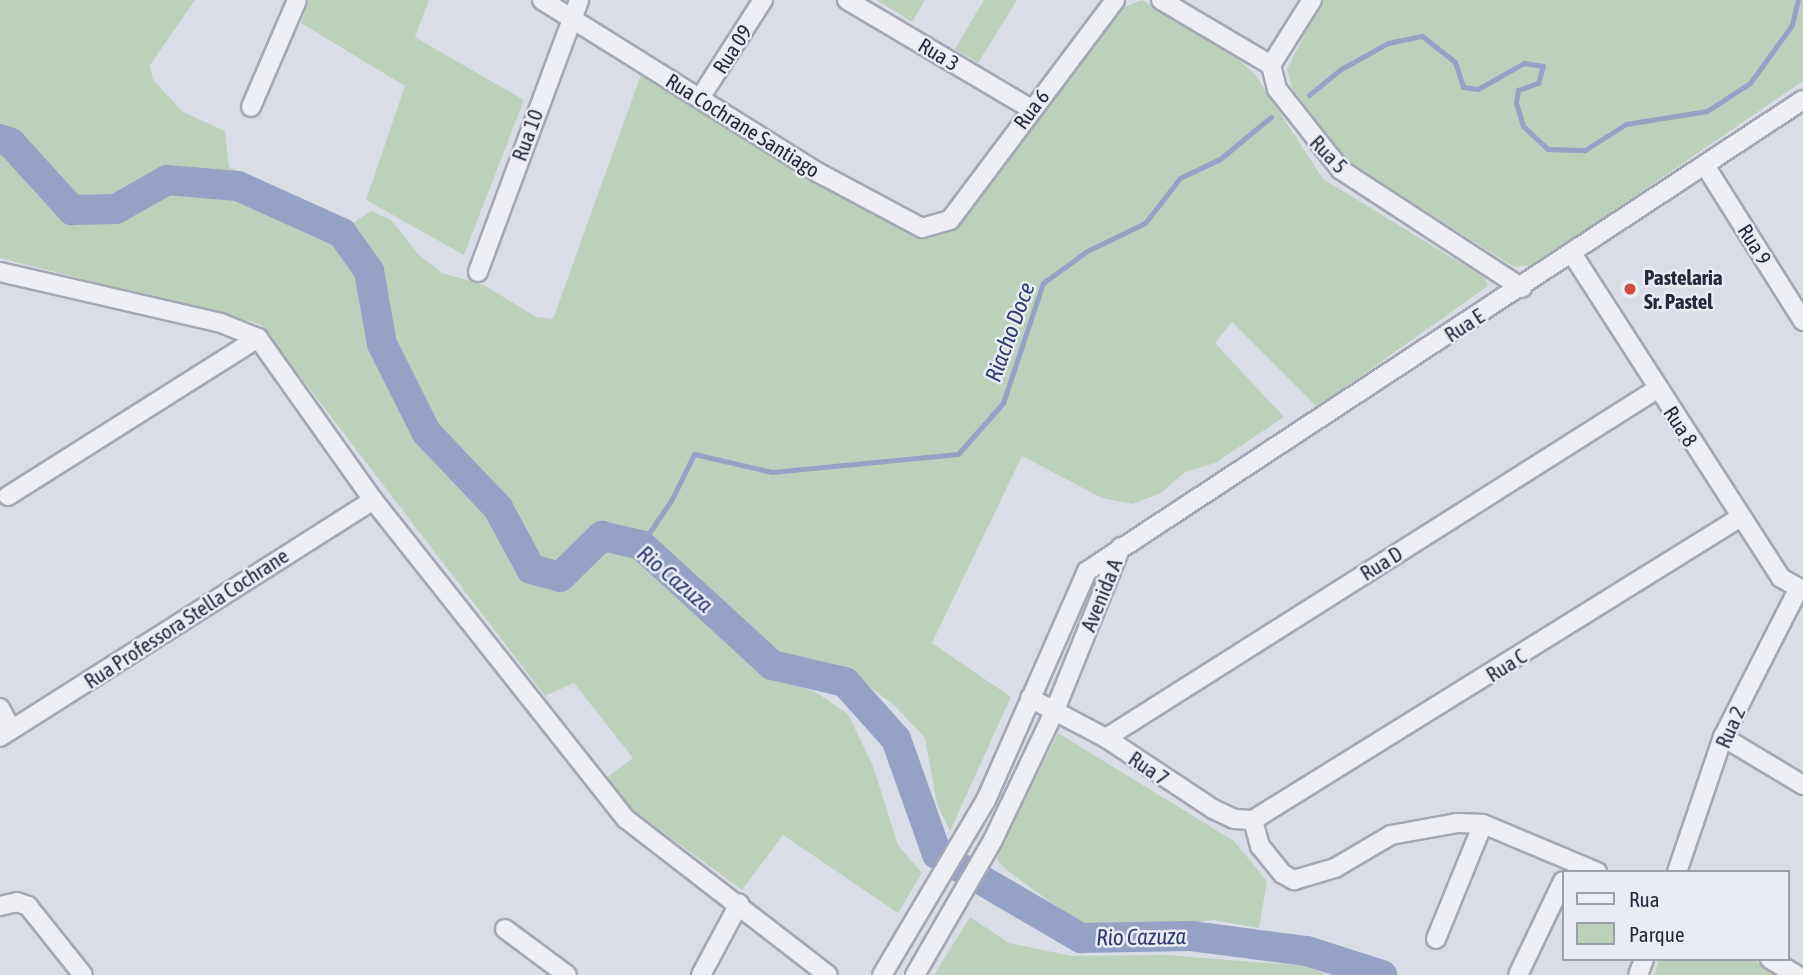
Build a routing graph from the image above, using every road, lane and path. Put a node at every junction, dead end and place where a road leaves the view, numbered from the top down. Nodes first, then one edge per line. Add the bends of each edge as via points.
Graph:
1 (297, 0) edge
2 (542, 0) edge
3 (579, 0) edge
4 (763, 0) edge
5 (848, 0) edge
6 (1115, 0) edge
7 (1161, 0) edge
8 (1312, 0) edge
9 (570, 17) junction
10 (1270, 65) junction
11 (700, 98) junction
12 (1803, 100) edge
13 (251, 107) dead end
14 (1031, 109) junction
15 (1706, 167) junction
16 (950, 220) joint
17 (1573, 255) junction
18 (0, 272) edge
19 (478, 272) dead end
20 (1522, 288) junction
21 (1803, 321) edge
22 (258, 338) junction
23 (1657, 389) junction
24 (8, 496) dead end
25 (373, 499) junction
26 (1741, 517) junction
27 (1121, 545) junction
28 (1801, 589) edge
29 (1030, 698) junction
30 (0, 708) edge
31 (1055, 710) junction
32 (6, 733) edge
33 (1723, 737) junction
34 (1106, 738) junction
35 (1803, 785) edge
36 (1253, 820) junction
37 (1483, 824) junction
38 (1570, 866) edge
39 (1588, 870) edge
40 (1678, 870) edge
41 (1562, 883) edge
42 (739, 904) junction
43 (0, 906) edge
44 (505, 929) dead end
45 (1436, 939) dead end
46 (1773, 961) edge
47 (83, 975) edge
48 (567, 975) edge
49 (701, 975) edge
50 (828, 975) edge
51 (882, 975) edge
52 (915, 975) edge
53 (1518, 975) edge
54 (1797, 975) edge

1 - 13 street
2 - 9 street, Rua Cochrane Santiago
3 - 9 street, Rua 10
4 - 11 street, Rua 09
5 - 14 street, Rua 3
6 - 14 street, Rua 6
7 - 10 street
8 - 10 street
9 - 11 street, Rua Cochrane Santiago
9 - 19 street, Rua 10
10 - 20 street, Rua 5 via 1277,89 1341,170
11 - 16 street, Rua Cochrane Santiago via 900,220 922,229
12 - 15 street, Rua E
14 - 16 street, Rua 6
15 - 17 street, Rua E
15 - 21 street, Rua 9
17 - 20 street, Rua E
17 - 23 street, Rua 8
18 - 22 street via 221,323
20 - 27 street, Rua E
22 - 24 street
22 - 25 street
23 - 26 street, Rua 8
23 - 34 street, Rua D
25 - 32 street, Rua Professora Stella Cochrane
25 - 42 street via 626,819
26 - 28 street, Rua 8 via 1781,578
26 - 36 street, Rua C
27 - 29 street, Avenida A via 1080,581
27 - 31 street, Avenida A
28 - 33 street, Rua 2
29 - 31 street, Rua 7
29 - 51 street, Avenida A via 970,828
30 - 32 street
31 - 34 street, Rua 7
31 - 52 street, Avenida A via 993,840
33 - 35 street
33 - 40 street, Rua 2
34 - 36 street, Rua 7 via 1213,809
36 - 37 street via 1260,846 1283,874 1294,880 1321,874 1391,835 1418,828
37 - 38 street
37 - 45 street
38 - 39 street
41 - 53 street
42 - 49 street
42 - 50 street
43 - 47 street via 18,902 35,914
44 - 48 street
46 - 54 street

